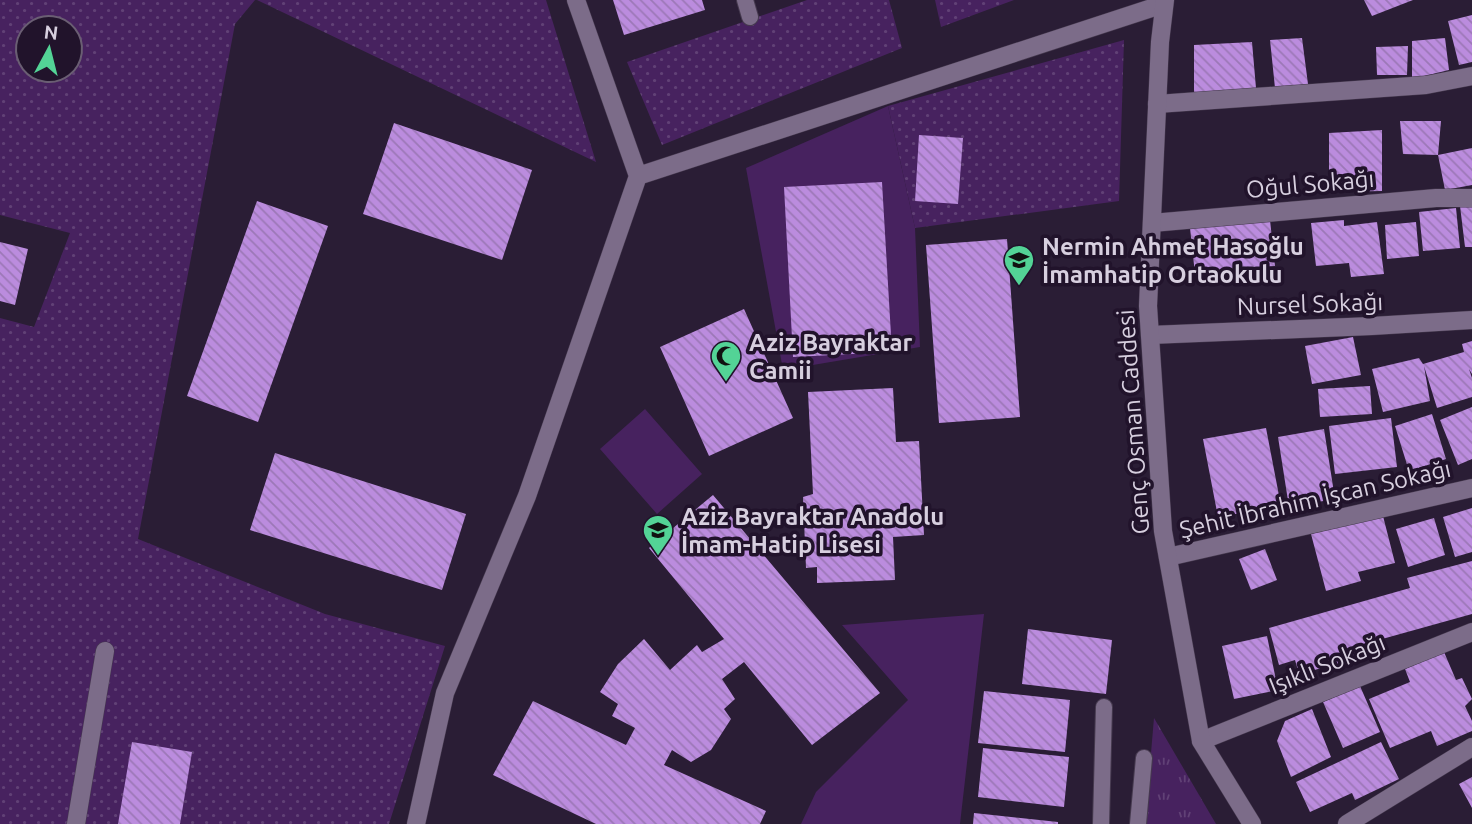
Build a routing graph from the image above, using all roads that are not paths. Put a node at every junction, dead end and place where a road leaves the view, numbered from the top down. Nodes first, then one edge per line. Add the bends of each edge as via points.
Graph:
1 (576, 0) edge
2 (745, 0) edge
3 (1164, 2) edge
4 (750, 17) dead end
5 (1472, 76) edge
6 (1157, 104) junction
7 (638, 176) junction
8 (1472, 198) edge
9 (1152, 223) junction
10 (1472, 320) edge
11 (1150, 335) junction
12 (1472, 488) edge
13 (1168, 557) junction
14 (1472, 632) edge
15 (105, 651) dead end
16 (1104, 707) dead end
17 (1201, 741) junction
18 (1472, 747) edge
19 (1144, 758) dead end
20 (76, 824) edge
21 (415, 824) edge
22 (1101, 824) edge
23 (1138, 824) edge
24 (1252, 824) edge
25 (1347, 824) edge

1 - 7 street
2 - 4 lane
3 - 6 street, Genç Osman Caddesi
3 - 7 street
5 - 6 street via 1426,85
6 - 9 street, Genç Osman Caddesi
7 - 21 street via 527,496 445,693
8 - 9 street, Oğul Sokağı
9 - 11 street, Genç Osman Caddesi
10 - 11 street, Nursel Sokağı
11 - 13 street, Genç Osman Caddesi
12 - 13 street, Şehit İbrahim İşcan Sokağı
13 - 17 street, Genç Osman Caddesi
14 - 17 street, Işıklı Sokağı
15 - 20 street
16 - 22 lane
17 - 24 street, Genç Osman Caddesi
18 - 25 street
19 - 23 lane

